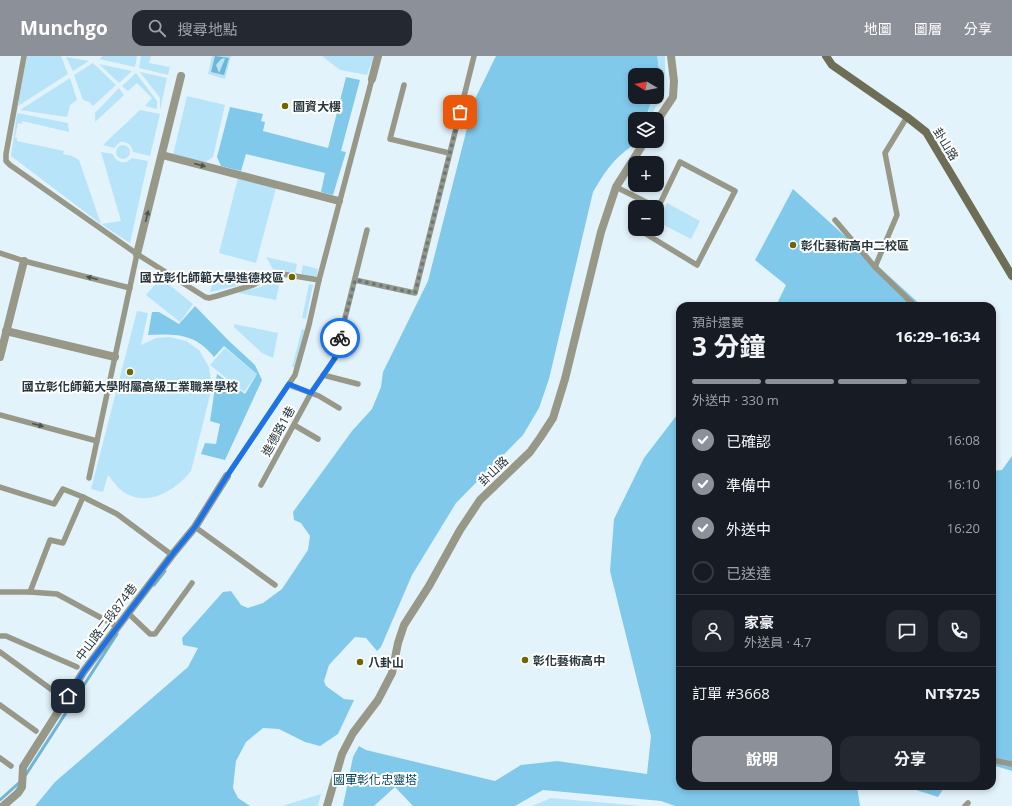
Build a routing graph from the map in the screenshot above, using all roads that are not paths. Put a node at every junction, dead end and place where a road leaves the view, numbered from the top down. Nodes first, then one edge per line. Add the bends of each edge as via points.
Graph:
1 (24, 56) edge
2 (378, 56) edge
3 (474, 56) edge
4 (671, 56) edge
5 (826, 56) edge
6 (181, 76) dead end
7 (372, 79) joint
8 (404, 85) dead end
9 (663, 112) edge
10 (907, 116) junction
11 (641, 148) edge
12 (449, 153) junction
13 (162, 155) junction
14 (616, 187) junction
15 (641, 200) edge
16 (662, 200) edge
17 (339, 201) junction
18 (835, 220) dead end
19 (367, 230) dead end
20 (649, 236) edge
21 (0, 253) edge
22 (137, 254) junction
23 (24, 261) junction
24 (875, 267) junction
25 (1012, 276) edge
26 (319, 280) junction
27 (355, 280) junction
28 (130, 288) junction
29 (911, 302) edge
30 (6, 331) junction
31 (0, 357) edge
32 (115, 357) junction
33 (323, 375) junction
34 (289, 384) junction
35 (358, 384) dead end
36 (311, 393) junction
37 (339, 408) dead end
38 (0, 415) edge
39 (294, 425) junction
40 (318, 439) dead end
41 (97, 441) junction
42 (227, 476) joint
43 (89, 478) dead end
44 (261, 485) dead end
45 (0, 487) edge
46 (83, 497) junction
47 (195, 527) junction
48 (172, 555) junction
49 (192, 583) dead end
50 (276, 585) dead end
51 (0, 592) edge
52 (30, 592) junction
53 (129, 614) junction
54 (118, 627) junction
55 (0, 636) edge
56 (0, 652) edge
57 (80, 669) junction
58 (59, 695) dead end
59 (0, 705) edge
60 (36, 731) dead end
61 (0, 758) edge
62 (996, 761) edge
63 (1012, 764) edge
64 (11, 766) dead end
65 (3, 806) edge
66 (327, 806) edge

1 - 22 lane via 6,161
2 - 7 street
3 - 12 lane
4 - 9 street via 673,97
5 - 10 street, 卦山路 via 832,65
6 - 13 street
7 - 17 lane
8 - 12 lane via 390,139
10 - 24 lane via 885,153 896,215
10 - 25 street, 卦山路 via 926,132
11 - 14 street, 卦山路
12 - 27 lane via 415,293
13 -> 17 street
22 -> 13 street
14 - 15 lane
14 - 66 street, 卦山路 via 601,232 553,418 530,452 480,500 404,625 392,673 378,700 352,733 342,754
16 - 20 lane via 680,162 735,191 697,265
17 - 26 lane
18 - 24 lane
19 - 27 lane, 進德路1巷
21 - 23 lane
22 - 26 lane via 209,298 253,285 276,273
22 - 28 lane
28 -> 23 lane
23 - 30 street
24 - 29 lane
26 - 34 lane via 296,374
27 - 33 lane, 進德路1巷 via 335,358
28 - 32 lane
30 - 31 street
30 - 32 street
32 - 41 lane
33 - 35 lane
33 - 36 lane, 進德路1巷
34 - 36 lane
34 - 42 lane
36 - 37 lane
36 - 39 lane, 進德路1巷
38 -> 41 lane
39 - 40 lane
39 - 44 lane, 進德路1巷
41 - 43 lane
42 - 47 street, 中山路二段874巷
45 - 46 lane via 54,504 62,489
46 - 48 lane via 117,514
46 - 52 lane via 63,543 50,540
47 - 48 street, 中山路二段874巷
47 - 50 lane
48 - 53 street, 中山路二段874巷
49 - 53 lane via 155,634 150,634
51 - 52 lane
52 - 54 lane via 57,594
53 - 54 street, 中山路二段874巷
54 - 57 street, 中山路二段874巷
55 - 57 lane via 6,636
56 - 58 lane
57 - 65 street, 中山路二段874巷 via 23,767 22,787
59 - 60 lane
61 - 64 lane
62 - 63 lane

